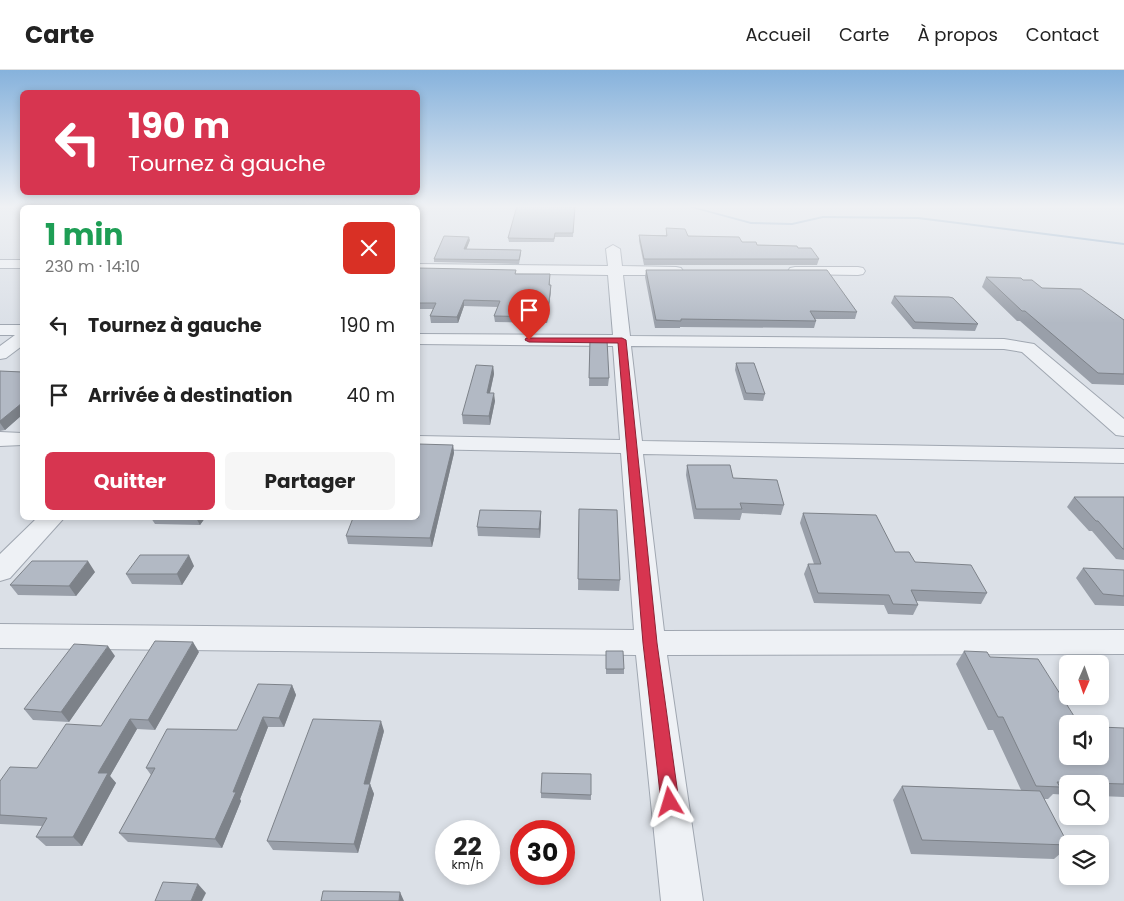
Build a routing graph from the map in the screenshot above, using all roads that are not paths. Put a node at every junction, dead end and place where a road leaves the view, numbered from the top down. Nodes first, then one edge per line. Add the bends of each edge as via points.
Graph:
1 (615, 260) junction
2 (0, 264) edge
3 (20, 264) edge
4 (420, 268) edge
5 (693, 271) edge
6 (781, 271) edge
7 (858, 271) dead end
8 (0, 330) edge
9 (20, 330) edge
10 (20, 339) edge
11 (420, 339) edge
12 (622, 340) junction
13 (0, 354) edge
14 (1124, 430) edge
15 (0, 439) edge
16 (20, 439) edge
17 (420, 444) edge
18 (632, 446) junction
19 (1124, 456) edge
20 (49, 520) edge
21 (0, 571) edge
22 (0, 636) edge
23 (1124, 642) edge
24 (650, 643) junction
25 (682, 901) edge

1 - 4 street
1 - 5 street
1 - 12 street
2 - 3 street
6 - 7 street
8 - 9 street
10 - 13 street
11 - 12 street
12 - 14 street via 1004,344 1028,348
12 - 18 street
15 - 16 street
17 - 18 street
18 - 19 street
18 - 24 street
20 - 21 street
22 - 24 street
23 - 24 street
24 - 25 street

